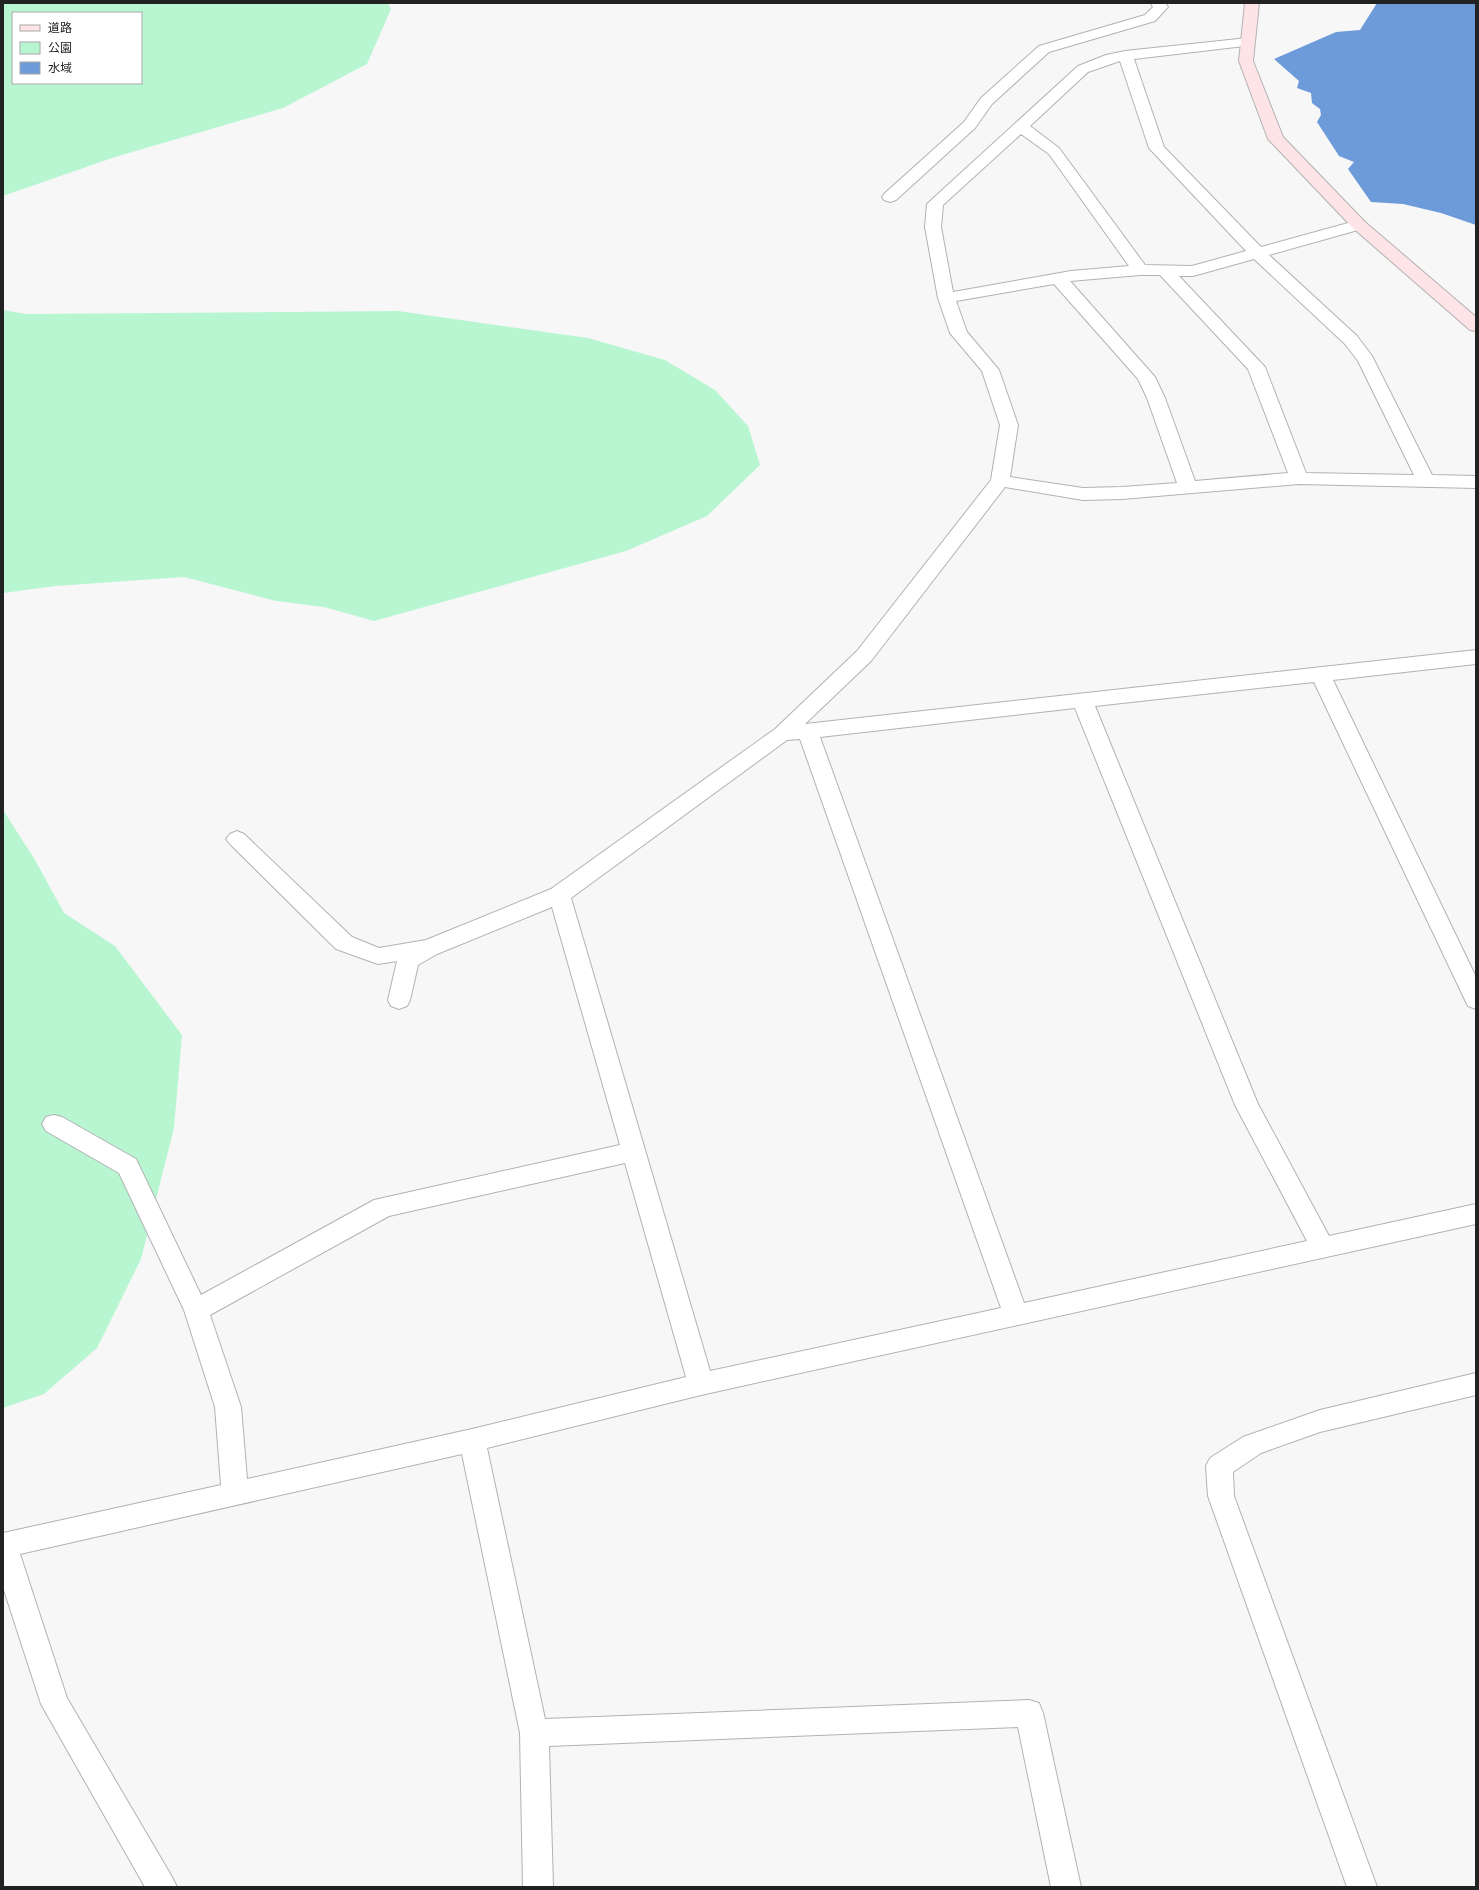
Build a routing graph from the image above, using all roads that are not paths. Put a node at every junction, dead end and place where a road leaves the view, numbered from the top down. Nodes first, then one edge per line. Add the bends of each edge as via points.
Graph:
1 (1158, 3) edge
2 (1252, 3) edge
3 (1248, 42) junction
4 (1125, 55) junction
5 (1020, 126) junction
6 (890, 197) dead end
7 (1359, 225) junction
8 (1257, 253) junction
9 (1140, 270) junction
10 (1165, 270) junction
11 (1058, 278) junction
12 (946, 298) junction
13 (1476, 326) edge
14 (1299, 478) junction
15 (1000, 481) junction
16 (1426, 481) junction
17 (1476, 482) edge
18 (1188, 488) junction
19 (1476, 657) edge
20 (1320, 674) junction
21 (1082, 700) junction
22 (808, 730) junction
23 (782, 734) junction
24 (237, 839) dead end
25 (559, 895) junction
26 (429, 948) junction
27 (399, 1000) dead end
28 (1476, 1000) edge
29 (54, 1124) dead end
30 (634, 1151) junction
31 (1476, 1214) edge
32 (1323, 1248) junction
33 (196, 1310) junction
34 (1016, 1314) junction
35 (702, 1384) junction
36 (1476, 1384) edge
37 (472, 1440) junction
38 (235, 1493) junction
39 (3, 1545) edge
40 (534, 1733) junction
41 (162, 1887) edge
42 (538, 1887) edge
43 (1066, 1887) edge
44 (1362, 1887) edge

1 - 6 street via 1161,7 1150,18 1044,49 986,101 970,125
2 - 3 street
3 - 4 street
3 - 7 street via 1246,61 1276,139
4 - 5 street via 1083,69
4 - 8 street via 1157,148
5 - 9 street via 1054,151
5 - 12 street via 935,204 933,227
7 - 8 street
7 - 13 street
8 - 10 street via 1193,271
8 - 16 street via 1351,340 1366,360
9 - 10 street
9 - 11 street
10 - 14 street via 1256,368
11 - 12 street
11 - 18 street via 1146,377
12 - 15 street via 959,333 990,370 1009,426
14 - 16 street
14 - 18 street
15 - 18 street via 1083,494
15 - 23 street via 864,656
16 - 17 street
19 - 20 street
20 - 21 street
20 - 28 street
21 - 22 street
21 - 32 street via 1247,1105
22 - 23 street
22 - 34 street
23 - 25 street
24 - 26 street via 344,943 378,956
25 - 26 street
25 - 30 street
26 - 27 street via 408,961
29 - 33 street via 128,1166
30 - 33 street via 383,1207
30 - 35 street
31 - 32 street
32 - 34 street
33 - 38 street via 228,1407
34 - 35 street
35 - 37 street
36 - 44 street via 1320,1421 1252,1445 1219,1466 1221,1496
37 - 38 street
37 - 40 street
38 - 39 street
39 - 41 street via 55,1704
40 - 42 street
40 - 43 street via 1029,1713

